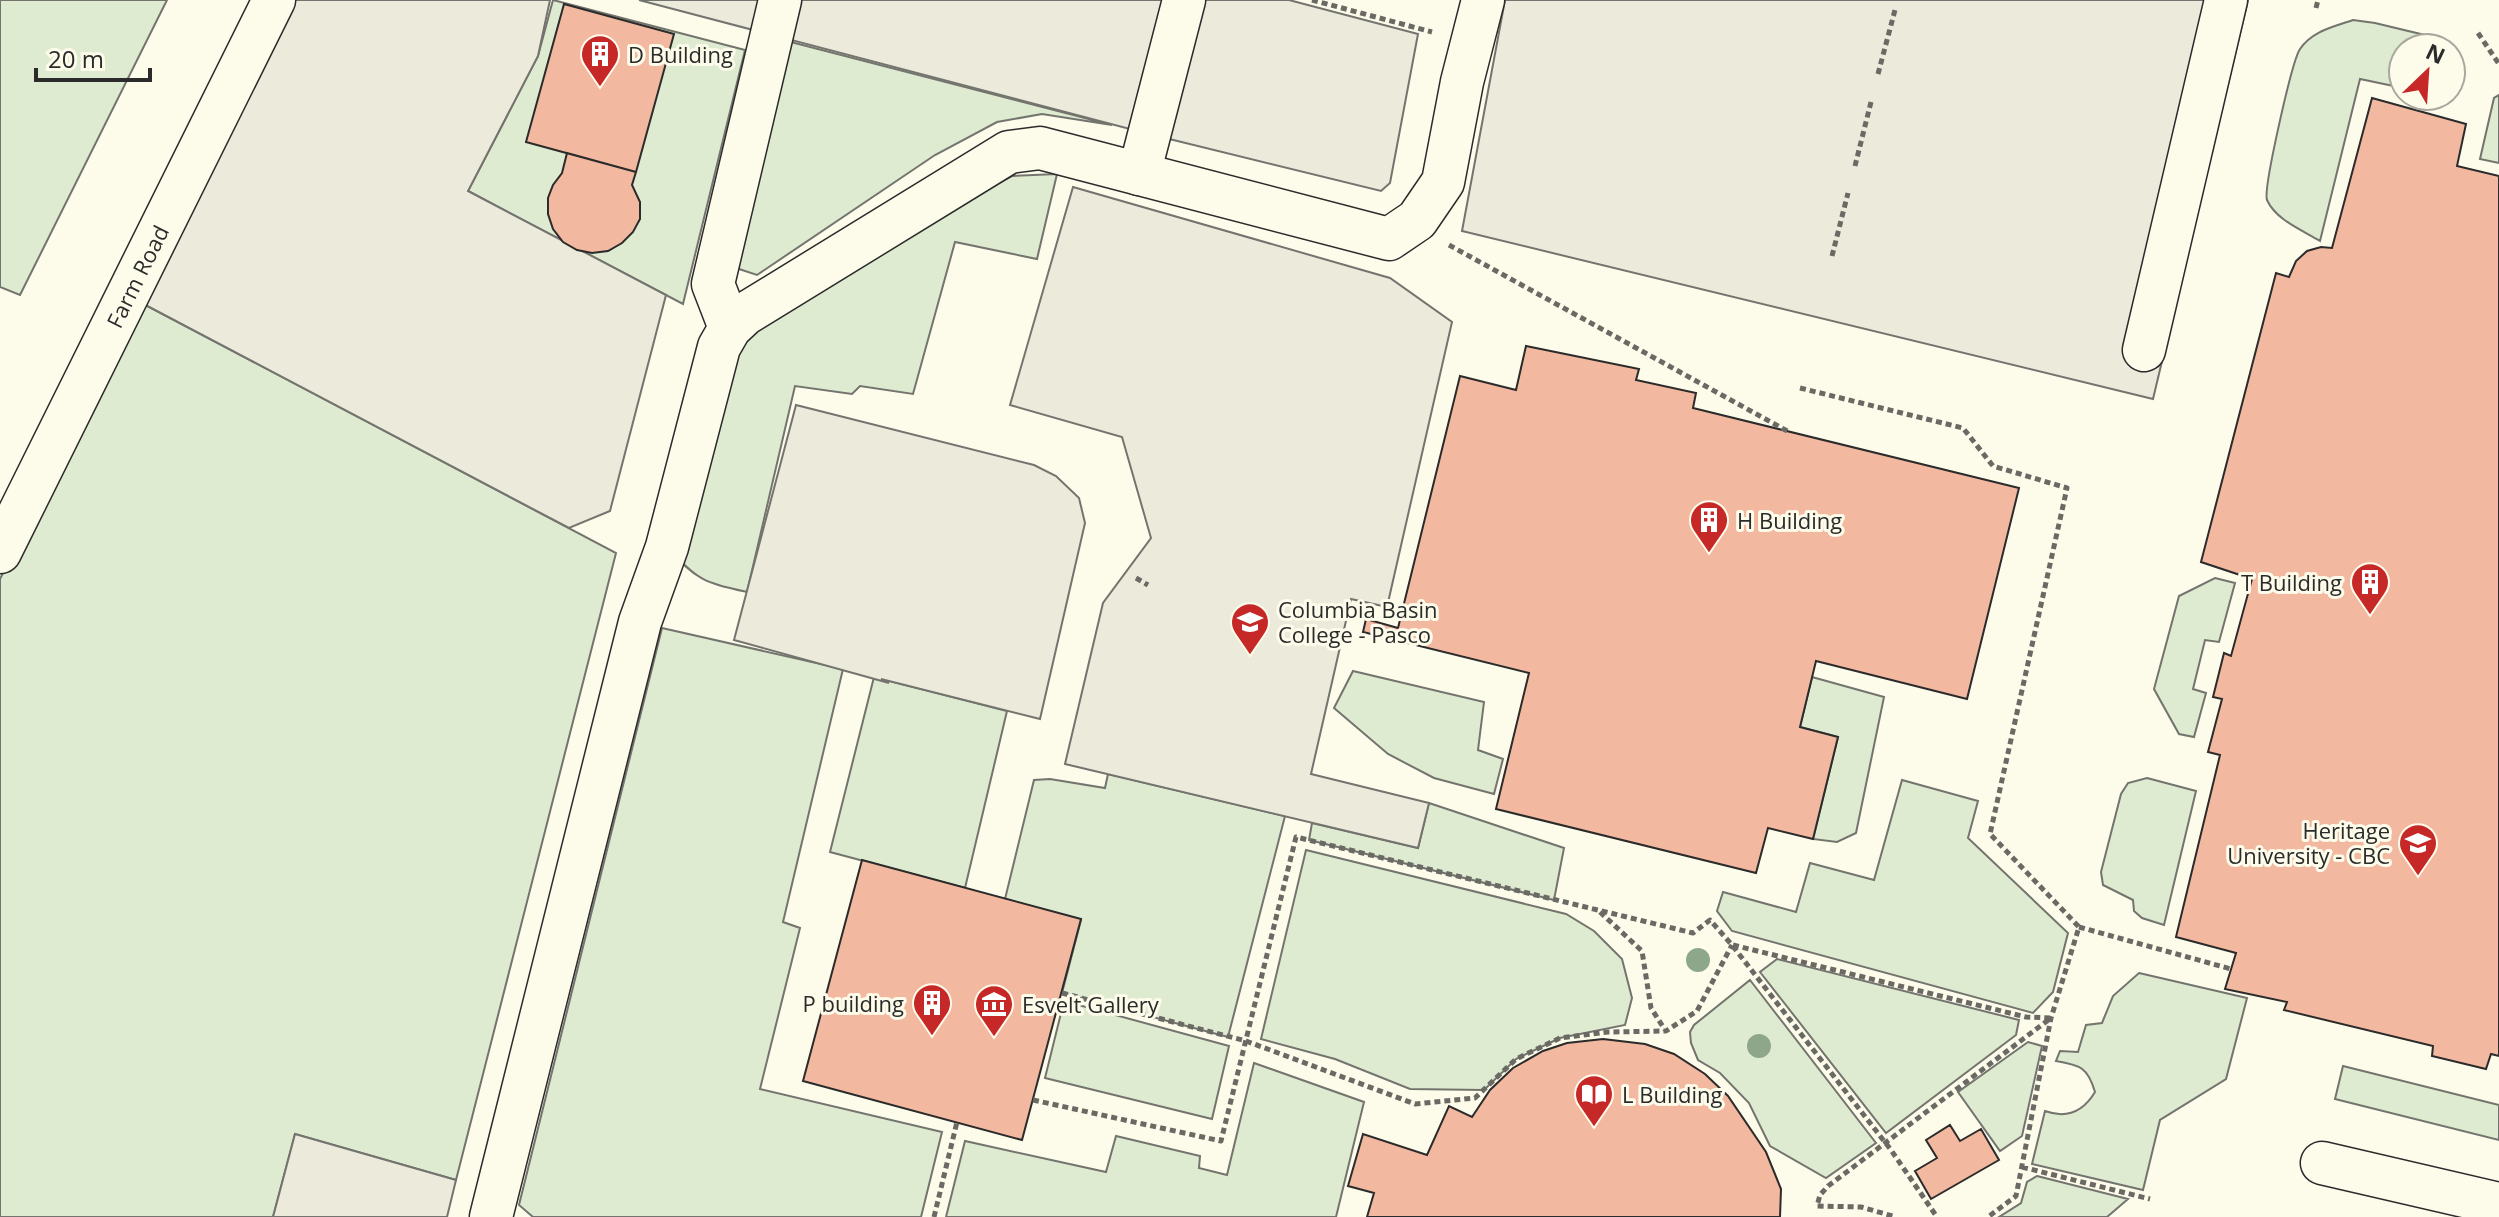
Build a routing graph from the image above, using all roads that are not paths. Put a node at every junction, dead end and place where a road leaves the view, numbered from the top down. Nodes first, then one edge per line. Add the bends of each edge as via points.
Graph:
1 (274, 0) edge
2 (780, 0) edge
3 (1184, 0) edge
4 (1483, 0) edge
5 (2226, 0) edge
6 (1139, 174) junction
7 (730, 328) junction
8 (2144, 350) dead end
9 (0, 552) edge
10 (2322, 1163) dead end
11 (2499, 1204) edge
12 (491, 1217) edge

1 - 9 street, Farm Road
2 - 7 street via 713,284
3 - 6 street
4 - 6 street via 1443,182 1417,220 1389,239
5 - 8 street
6 - 7 street via 1040,148 1009,152
7 - 12 street via 719,347 667,547 640,622
10 - 11 street

